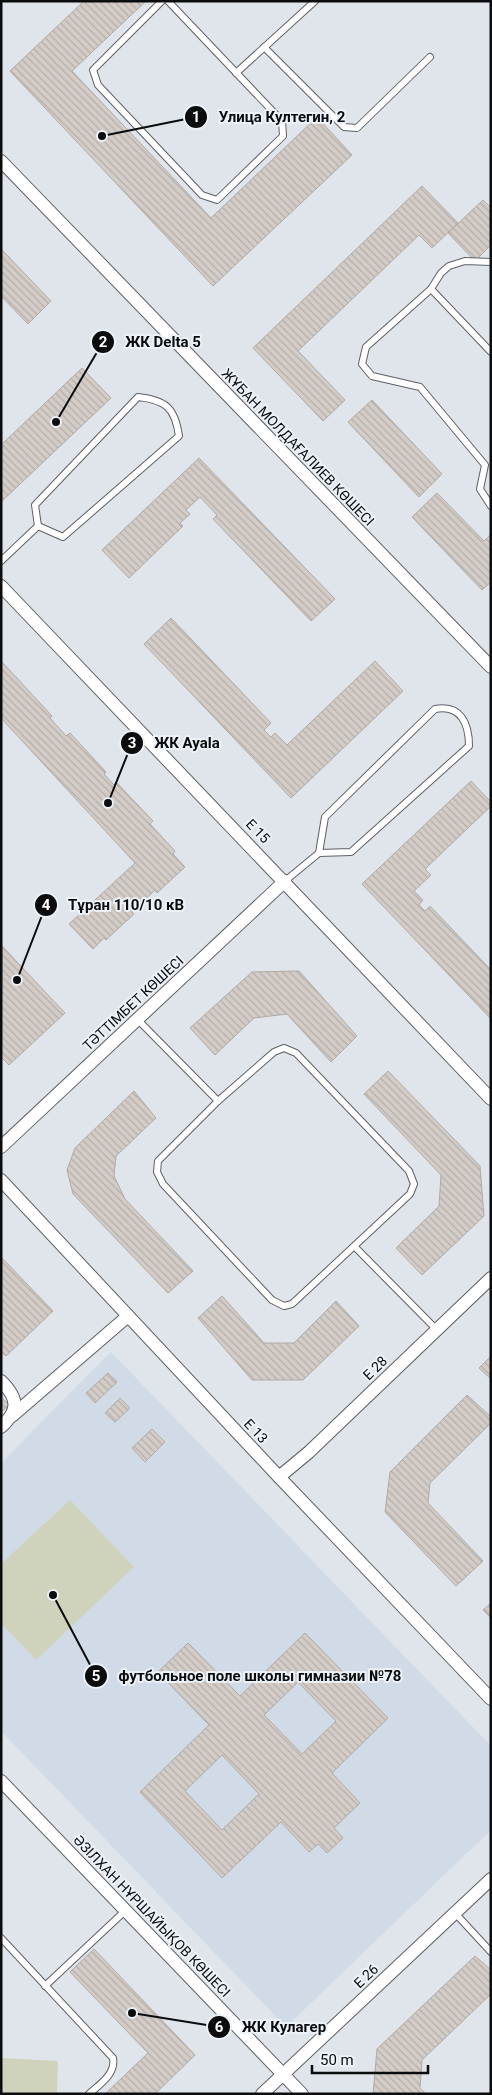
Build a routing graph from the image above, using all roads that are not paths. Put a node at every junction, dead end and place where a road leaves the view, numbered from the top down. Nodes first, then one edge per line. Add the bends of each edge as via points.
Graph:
1 (162, 1) edge
2 (168, 1) edge
3 (315, 1) edge
4 (264, 47) junction
5 (430, 58) dead end
6 (236, 73) junction
7 (1, 161) edge
8 (491, 262) edge
9 (431, 289) junction
10 (491, 352) edge
11 (491, 506) edge
12 (38, 526) junction
13 (1, 561) edge
14 (1, 586) edge
15 (491, 667) edge
16 (319, 853) junction
17 (284, 881) junction
18 (138, 1019) junction
19 (491, 1099) edge
20 (218, 1101) junction
21 (1, 1147) edge
22 (1, 1180) edge
23 (355, 1247) junction
24 (491, 1278) edge
25 (128, 1316) junction
26 (437, 1330) junction
27 (1, 1381) edge
28 (12, 1416) junction
29 (1, 1427) edge
30 (279, 1477) junction
31 (491, 1699) edge
32 (1, 1781) edge
33 (491, 1879) edge
34 (126, 1910) junction
35 (454, 1913) junction
36 (1, 1938) edge
37 (491, 1952) edge
38 (45, 1986) junction
39 (283, 2074) junction
40 (89, 2094) edge
41 (262, 2094) edge
42 (302, 2094) edge

1 - 6 lane via 93,70 98,85 202,195 217,200 283,136 282,122
2 - 6 lane
3 - 4 lane
4 - 5 lane via 344,127 356,128
4 - 6 lane
7 - 15 street, ЖҰБАН МОЛДАҒАЛИЕВ КӨШЕСІ
8 - 9 lane via 465,260 450,266
9 - 10 lane
9 - 11 lane via 366,347 362,364 372,376 420,388 485,465 480,489
12 - 12 lane via 63,537 179,436 176,416 158,399 138,397 35,505
12 - 13 lane
14 - 17 street, E 15
16 - 16 lane via 351,852 469,746 469,728 463,717 444,708 435,709 325,817
16 - 17 lane
17 - 18 street, ТӘТТІМБЕТ КӨШЕСІ
17 - 19 street, E 15
18 - 20 lane
18 - 21 street, ТӘТТІМБЕТ КӨШЕСІ
20 - 23 lane via 274,1052 284,1048 296,1053 409,1170 414,1184 410,1194
20 - 23 lane via 158,1161 157,1172 163,1184 272,1300 284,1306 292,1304
22 - 25 street, E 13
23 - 26 lane
24 - 26 street, E 28
25 - 28 street
25 - 30 street, E 13
26 - 30 street, E 28
27 - 28 street via 12,1392 15,1404
28 - 29 street
30 - 31 street, E 13
32 - 34 street, ӘЗІЛХАН НҰРШАЙЫҚОВ КӨШЕСІ
33 - 35 street, E 26
34 - 38 lane
34 - 39 street, ӘЗІЛХАН НҰРШАЙЫҚОВ КӨШЕСІ
35 - 37 lane
35 - 39 street, E 26
36 - 38 lane
38 - 40 lane via 113,2058 114,2066 110,2073
39 - 41 street, E 26
39 - 42 street, ӘЗІЛХАН НҰРШАЙЫҚОВ КӨШЕСІ

